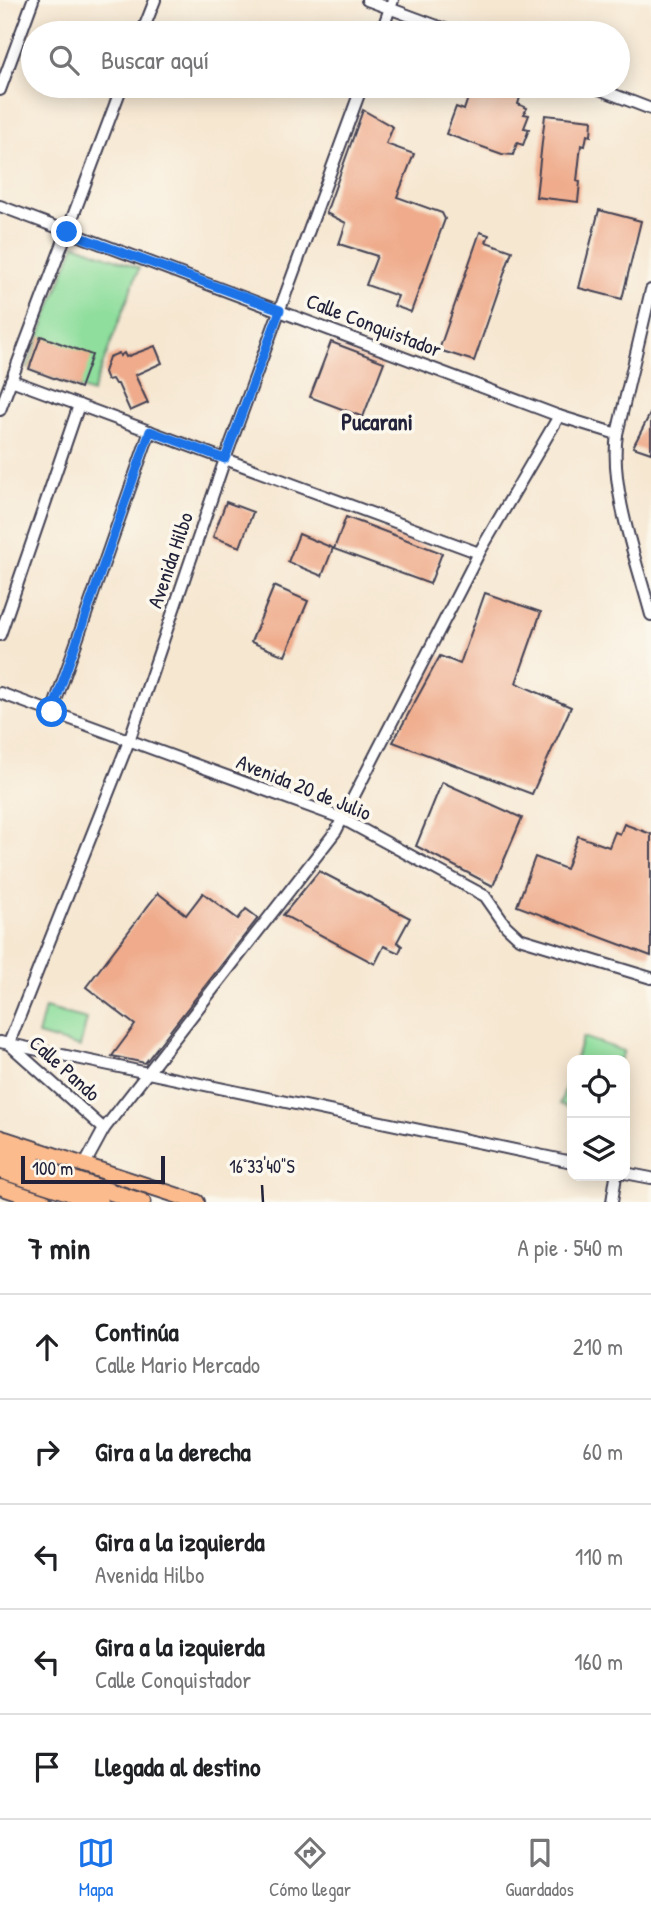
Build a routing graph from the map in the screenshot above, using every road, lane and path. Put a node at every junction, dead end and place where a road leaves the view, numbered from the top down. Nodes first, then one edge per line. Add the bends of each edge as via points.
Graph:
1 (33, 0) edge
2 (155, 0) edge
3 (367, 0) edge
4 (392, 4) edge
5 (25, 21) edge
6 (147, 21) edge
7 (386, 21) edge
8 (430, 21) edge
9 (21, 33) edge
10 (0, 90) edge
11 (117, 98) edge
12 (358, 98) edge
13 (623, 98) edge
14 (651, 109) edge
15 (0, 206) edge
16 (67, 232) junction
17 (651, 290) edge
18 (280, 310) junction
19 (11, 380) junction
20 (1, 404) edge
21 (79, 405) junction
22 (559, 416) junction
23 (150, 431) junction
24 (617, 434) junction
25 (225, 459) junction
26 (480, 553) junction
27 (651, 615) edge
28 (0, 635) edge
29 (0, 693) edge
30 (52, 712) junction
31 (129, 741) junction
32 (341, 818) junction
33 (651, 978) edge
34 (3, 1040) edge
35 (149, 1073) junction
36 (104, 1129) junction
37 (0, 1138) edge
38 (0, 1156) edge
39 (567, 1161) edge
40 (85, 1164) junction
41 (0, 1170) edge
42 (48, 1171) junction
43 (630, 1174) edge
44 (651, 1178) edge
45 (615, 1181) edge
46 (0, 1187) edge
47 (45, 1202) edge
48 (99, 1202) edge
49 (142, 1202) edge
50 (197, 1202) edge
51 (612, 1202) edge

1 - 5 street
2 - 6 street
3 - 4 street
4 - 7 street
4 - 8 street
9 - 10 street
11 - 16 street
12 - 18 street, Avenida Hilbo
13 - 14 street
15 - 16 street, Calle Conquistador
16 - 18 street, Calle Conquistador
16 - 19 street
17 - 24 street
18 - 22 street, Calle Conquistador
18 - 25 street, Avenida Hilbo
19 - 20 street
19 - 21 street
21 - 23 street
21 - 28 street
22 - 24 street, Calle Conquistador
22 - 26 street
23 - 25 street
23 - 30 street
24 - 27 street via 616,479
25 - 26 street
25 - 31 street, Avenida Hilbo
26 - 32 street
29 - 30 street, Avenida 20 de Julio
30 - 31 street, Avenida 20 de Julio
31 - 32 street, Avenida 20 de Julio
31 - 34 street, Avenida Hilbo
32 - 33 street, Avenida 20 de Julio via 485,896 519,938
32 - 35 street via 336,831
34 - 35 street
34 - 36 street, Calle Pando
35 - 36 street
35 - 39 street
36 - 40 street
37 - 40 main road
37 - 42 highway
38 - 42 highway
40 - 50 main road
41 - 48 highway
42 - 49 highway
43 - 44 street
45 - 51 street
46 - 47 main road

